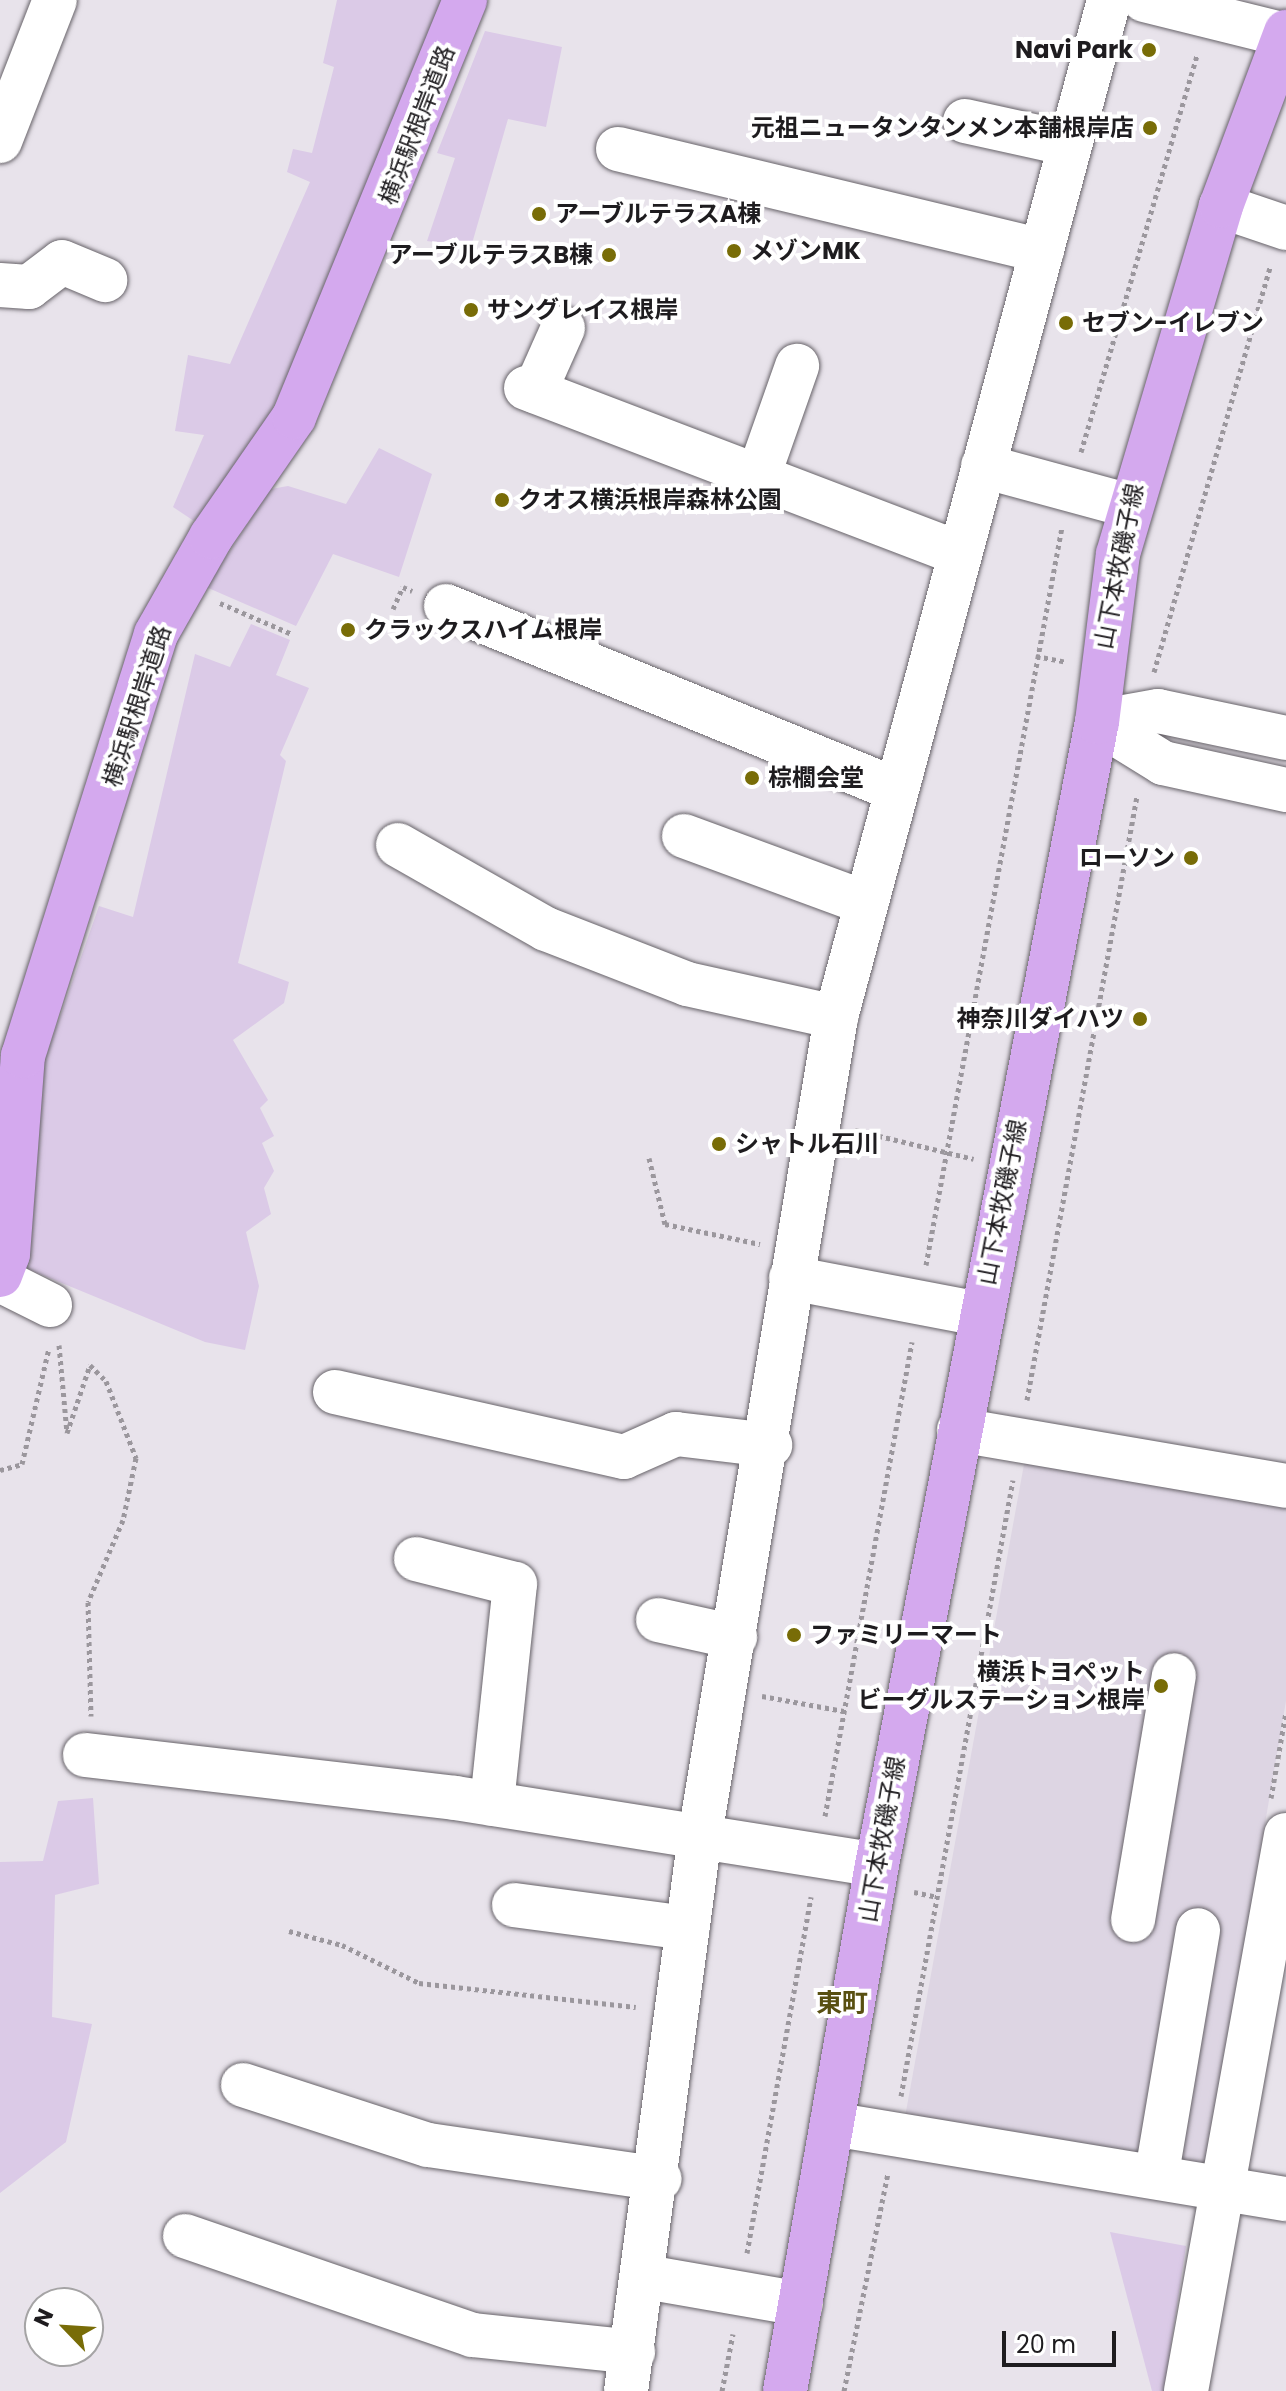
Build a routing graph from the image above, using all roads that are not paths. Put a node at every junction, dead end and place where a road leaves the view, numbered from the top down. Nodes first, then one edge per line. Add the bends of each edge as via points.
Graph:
1 (55, 0) edge
2 (465, 0) edge
3 (1109, 0) edge
4 (1144, 0) edge
5 (1285, 34) edge
6 (9, 85) edge
7 (965, 121) dead end
8 (0, 141) edge
9 (1070, 144) junction
10 (618, 149) dead end
11 (1221, 206) junction
12 (1284, 227) edge
13 (1042, 251) junction
14 (105, 280) dead end
15 (0, 285) edge
16 (563, 328) dead end
17 (797, 366) dead end
18 (983, 466) junction
19 (758, 477) junction
20 (1130, 506) junction
21 (959, 553) junction
22 (427, 598) road end
23 (1097, 722) junction
24 (1286, 738) edge
25 (896, 790) junction
26 (1286, 790) edge
27 (684, 836) dead end
28 (398, 845) dead end
29 (866, 903) junction
30 (836, 1017) junction
31 (793, 1265) junction
32 (0, 1278) edge
33 (50, 1305) dead end
34 (980, 1314) junction
35 (335, 1392) dead end
36 (959, 1430) junction
37 (770, 1445) junction
38 (1286, 1486) edge
39 (416, 1559) dead end
40 (658, 1620) dead end
41 (735, 1637) junction
42 (1174, 1675) dead end
43 (85, 1755) road end
44 (492, 1804) junction
45 (700, 1835) junction
46 (1286, 1835) edge
47 (877, 1865) junction
48 (514, 1905) dead end
49 (1133, 1920) dead end
50 (687, 1928) junction
51 (1198, 1930) dead end
52 (243, 2085) dead end
53 (832, 2124) junction
54 (1159, 2161) dead end
55 (660, 2179) junction
56 (1225, 2188) junction
57 (1286, 2199) edge
58 (185, 2236) dead end
59 (646, 2277) junction
60 (801, 2304) junction
61 (630, 2371) edge
62 (785, 2391) edge
63 (1186, 2391) edge

1 - 6 street
2 - 32 main road, 横浜駅根岸道路 via 294,417 211,537 156,634 23,1056 8,1254
3 - 9 street
4 - 5 street
5 - 11 main road, 山下本牧磯子線
6 - 8 street
7 - 9 street
9 - 13 street
10 - 13 street
11 - 12 street
11 - 20 main road, 山下本牧磯子線
13 - 18 street
14 - 15 street via 62,262 29,287
16 - 19 street via 530,389
17 - 19 street
18 - 20 street
18 - 21 street
19 - 21 street
20 - 23 main road, 山下本牧磯子線 via 1098,669
21 - 25 street
22 - 25 street
23 - 24 street via 1158,711
23 - 26 street via 1163,763
23 - 34 main road, 山下本牧磯子線
25 - 29 street
27 - 29 street
28 - 30 street via 546,929 644,967
29 - 30 street
30 - 31 street
31 - 34 street
31 - 37 street
32 - 33 street
34 - 36 main road, 山下本牧磯子線
35 - 37 street via 624,1457 676,1434
36 - 38 street
36 - 47 main road, 山下本牧磯子線
37 - 41 street
39 - 44 street via 515,1584
40 - 41 street
41 - 45 street
42 - 49 street
43 - 44 street
44 - 45 street
45 - 47 street
45 - 50 street
46 - 56 street
47 - 53 main road, 山下本牧磯子線
48 - 50 street
50 - 55 street
51 - 54 street
52 - 55 street via 428,2145
53 - 56 street
53 - 60 main road, 山下本牧磯子線
55 - 59 street
56 - 57 street
56 - 63 street
58 - 61 street via 472,2335
59 - 60 street
59 - 61 street
60 - 62 main road, 山下本牧磯子線

